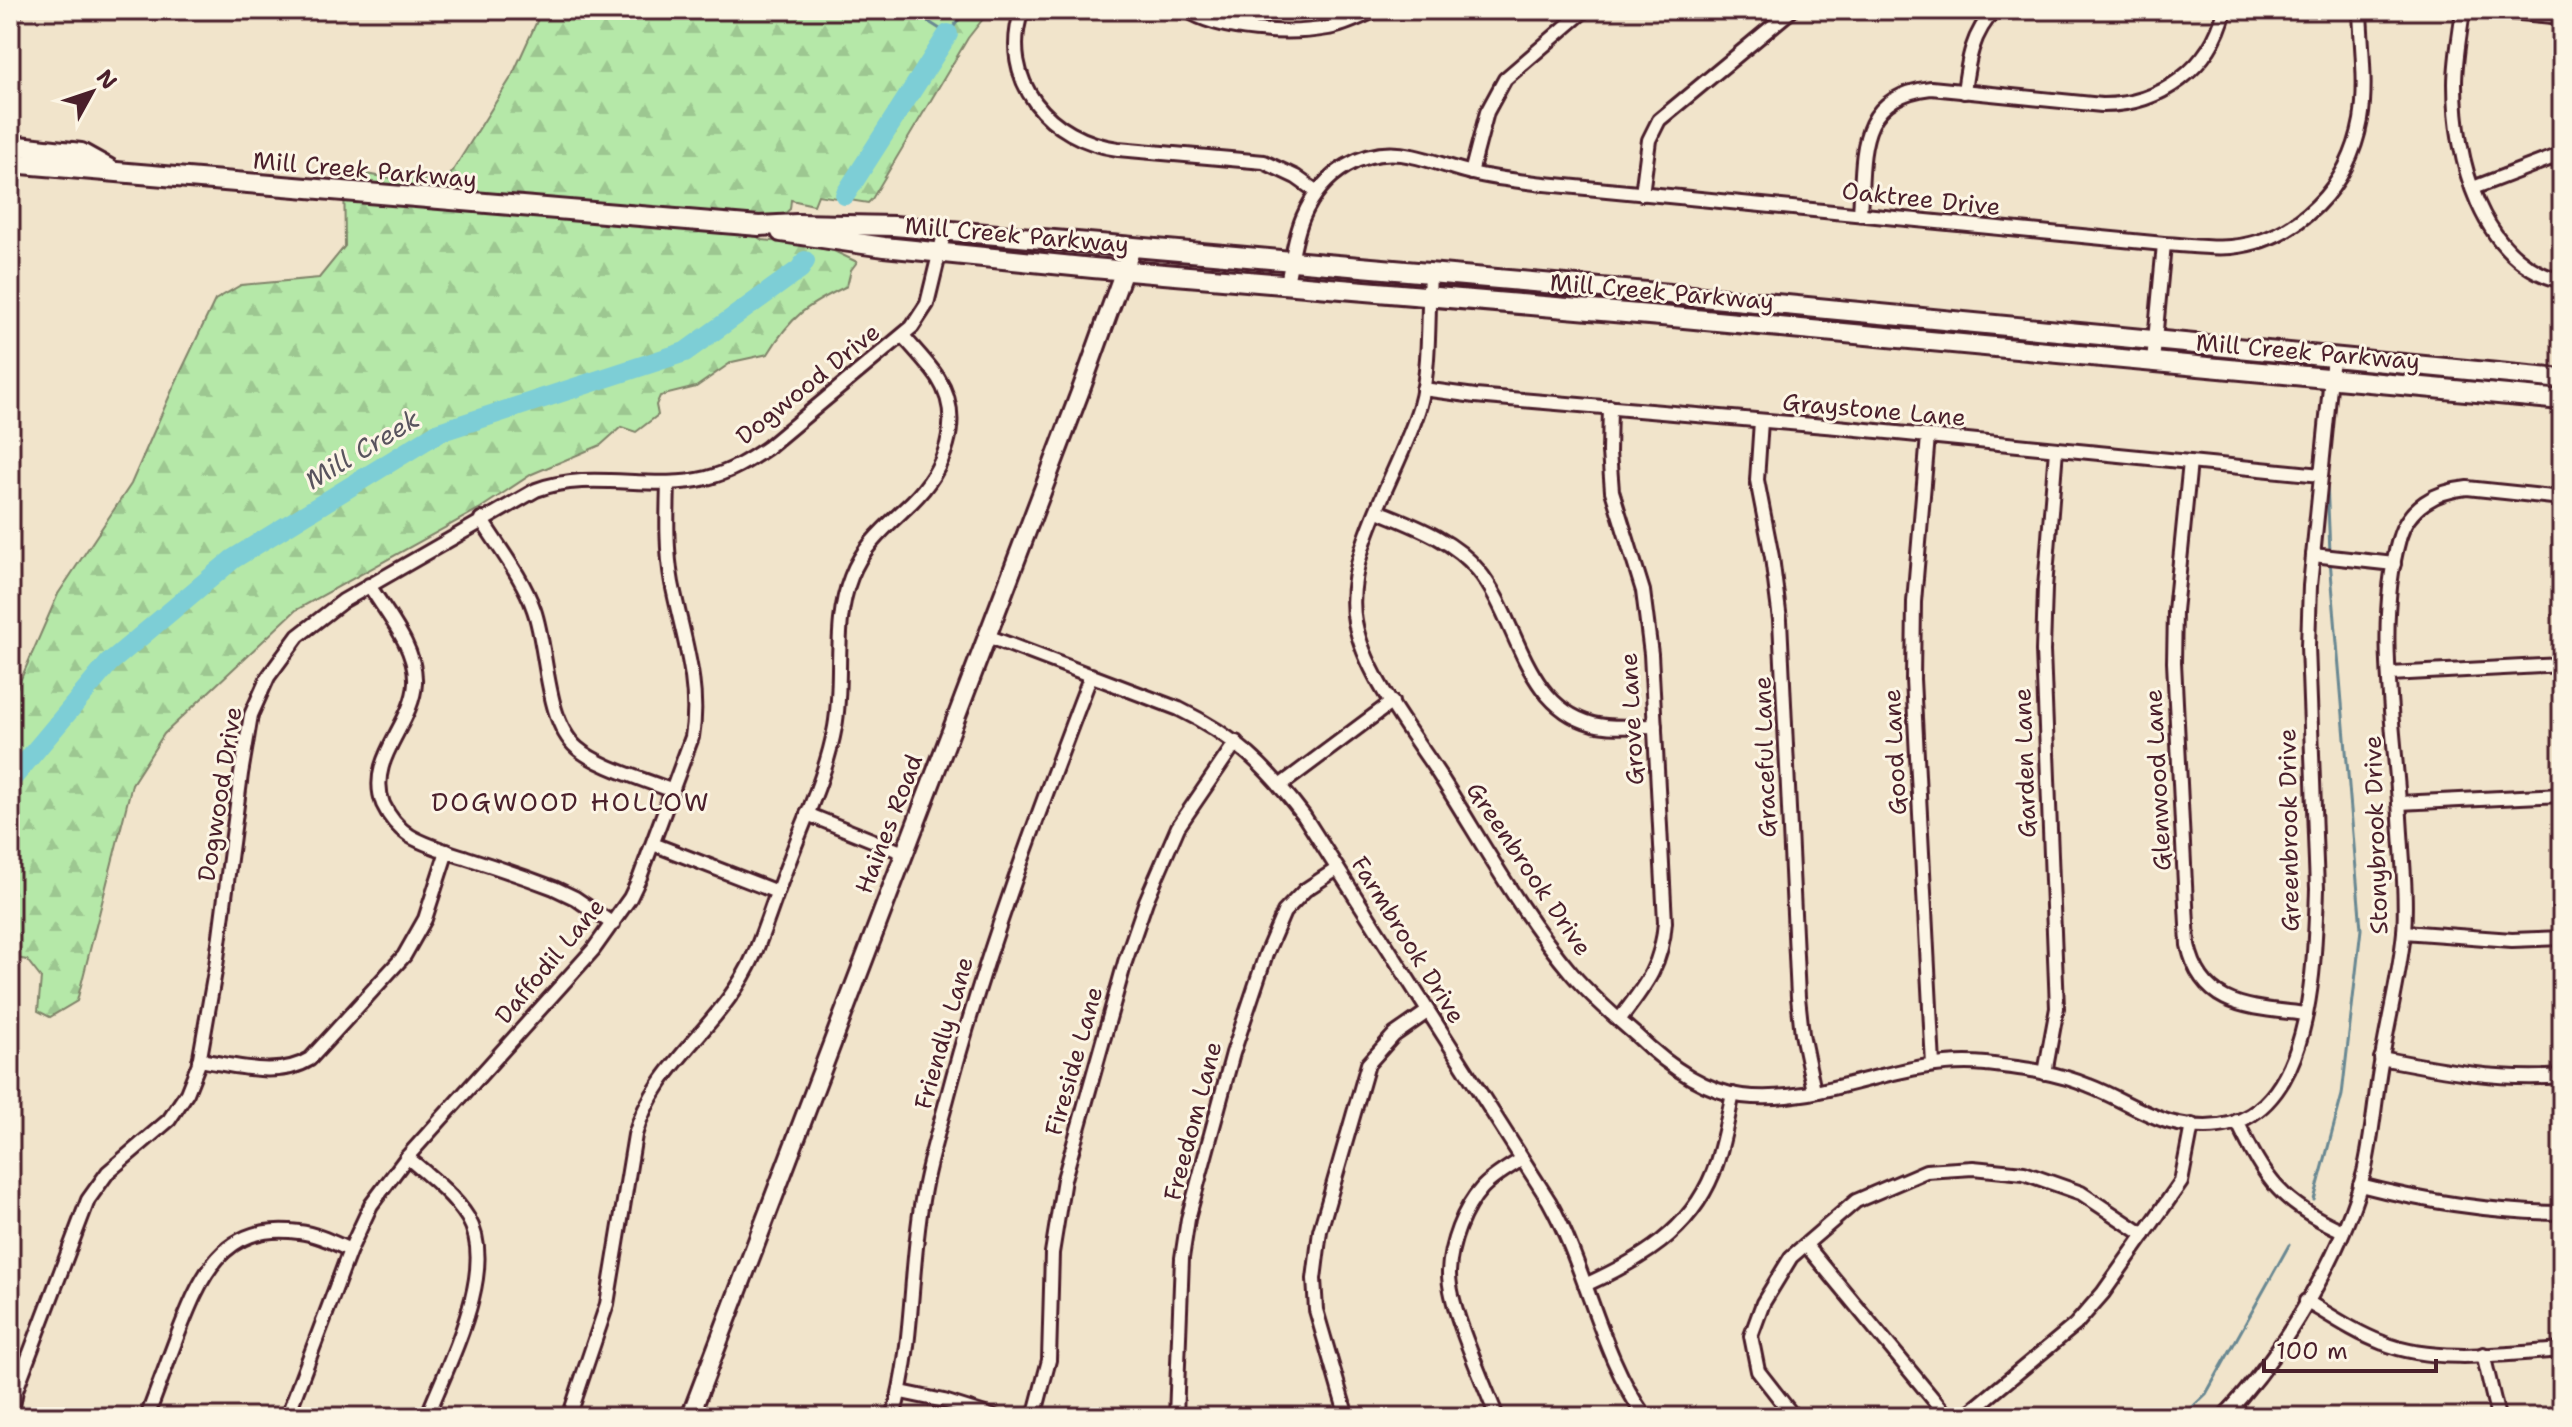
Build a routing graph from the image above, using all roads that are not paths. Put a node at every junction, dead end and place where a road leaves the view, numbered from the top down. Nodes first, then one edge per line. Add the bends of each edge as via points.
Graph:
1 (12, 10) edge
2 (1022, 10) edge
3 (1186, 10) edge
4 (1376, 10) edge
5 (1585, 10) edge
6 (1792, 10) edge
7 (1995, 10) edge
8 (2225, 10) edge
9 (2360, 10) edge
10 (2463, 10) edge
11 (2490, 10) edge
12 (10, 16) edge
13 (2562, 17) edge
14 (1964, 92) junction
15 (10, 145) edge
16 (2562, 154) edge
17 (10, 163) edge
18 (111, 169) junction
19 (1471, 173) junction
20 (2473, 188) junction
21 (1317, 192) junction
22 (1642, 194) junction
23 (1860, 214) junction
24 (759, 226) junction
25 (945, 230) junction
26 (2164, 244) junction
27 (1132, 248) junction
28 (940, 253) junction
29 (1292, 261) junction
30 (1123, 270) junction
31 (1430, 273) junction
32 (2562, 281) edge
33 (1287, 283) junction
34 (1429, 296) junction
35 (903, 336) junction
36 (2155, 339) junction
37 (2333, 357) junction
38 (2153, 362) junction
39 (2331, 379) junction
40 (2562, 379) edge
41 (1423, 389) junction
42 (2562, 400) edge
43 (1610, 407) junction
44 (1761, 421) junction
45 (1928, 436) junction
46 (2056, 449) junction
47 (2190, 462) junction
48 (2321, 475) junction
49 (668, 483) junction
50 (2562, 498) edge
51 (1378, 511) junction
52 (481, 519) junction
53 (2313, 555) junction
54 (2394, 564) junction
55 (369, 585) junction
56 (987, 636) junction
57 (2562, 665) edge
58 (2390, 674) junction
59 (1091, 675) junction
60 (1392, 702) junction
61 (1655, 726) junction
62 (1236, 742) junction
63 (1281, 785) junction
64 (673, 791) junction
65 (2562, 795) edge
66 (2399, 803) junction
67 (807, 814) junction
68 (653, 844) junction
69 (447, 851) junction
70 (904, 853) junction
71 (1337, 869) junction
72 (777, 892) junction
73 (613, 924) junction
74 (2404, 932) junction
75 (2562, 938) edge
76 (1427, 1012) junction
77 (2306, 1014) junction
78 (1619, 1020) junction
79 (2381, 1058) junction
80 (199, 1060) junction
81 (1933, 1065) junction
82 (2045, 1073) junction
83 (2562, 1076) edge
84 (1814, 1091) junction
85 (1733, 1094) junction
86 (2237, 1121) junction
87 (2192, 1125) junction
88 (407, 1157) junction
89 (1522, 1159) junction
90 (2360, 1185) junction
91 (2562, 1213) edge
92 (2343, 1231) junction
93 (2144, 1235) junction
94 (1806, 1245) junction
95 (350, 1250) junction
96 (1585, 1285) junction
97 (2306, 1301) junction
98 (2562, 1350) edge
99 (2483, 1354) junction
100 (901, 1392) junction
101 (2233, 1407) junction
102 (11, 1417) edge
103 (147, 1417) edge
104 (287, 1417) edge
105 (427, 1417) edge
106 (569, 1417) edge
107 (690, 1417) edge
108 (893, 1417) edge
109 (995, 1417) edge
110 (1034, 1417) edge
111 (1176, 1417) edge
112 (1347, 1417) edge
113 (1497, 1417) edge
114 (1645, 1417) edge
115 (1794, 1417) edge
116 (1948, 1417) edge
117 (1964, 1417) edge
118 (2223, 1417) edge
119 (2246, 1417) edge
120 (2498, 1417) edge

1 - 12 main road
2 - 21 street via 1016,36 1023,78 1037,104 1070,135 1118,149 1264,162
3 - 4 street via 1218,23 1295,31 1328,28
5 - 19 street via 1505,79 1487,112
6 - 22 street via 1659,120 1649,140
7 - 14 street via 1973,42
8 - 14 street via 2200,62 2173,86 2148,98 2102,105
9 - 26 street, Oaktree Drive via 2361,120 2348,163 2332,191 2308,215 2264,240 2231,247
10 - 20 street via 2456,119
11 - 13 street
14 - 23 street via 1918,89 1877,115 1865,139
15 - 18 main road, Mill Creek Parkway via 81,153
16 - 20 street
17 - 18 main road, Mill Creek Parkway
18 - 24 main road, Mill Creek Parkway
19 - 21 street, Oaktree Drive via 1412,156 1376,154 1342,168
19 - 22 street, Oaktree Drive
20 - 32 street via 2493,231 2515,257 2538,274
21 - 29 street, Oaktree Drive via 1303,217
22 - 23 street, Oaktree Drive
23 - 26 street, Oaktree Drive
24 - 25 main road, Mill Creek Parkway
24 - 28 main road, Mill Creek Parkway
25 - 27 main road, Mill Creek Parkway
25 - 28 street, Dogwood Drive
26 - 36 street
27 - 29 main road, Mill Creek Parkway
27 - 30 street, Haines Road
28 - 30 main road, Mill Creek Parkway
28 - 35 street, Dogwood Drive via 927,304
29 - 31 main road, Mill Creek Parkway
29 - 33 street, Oaktree Drive
30 - 33 main road, Mill Creek Parkway
30 - 56 street, Haines Road
31 - 34 street, Greenbrook Drive
31 - 36 main road, Mill Creek Parkway
33 - 34 main road, Mill Creek Parkway
34 - 38 main road, Mill Creek Parkway
34 - 41 street, Greenbrook Drive
35 - 49 street, Dogwood Drive via 745,463 707,478
35 - 67 street, Dogwood Drive via 947,397 947,447 934,477 871,540 852,574 841,609 834,730
36 - 37 main road, Mill Creek Parkway
36 - 38 street
37 - 39 street, Greenbrook Drive
37 - 40 main road, Mill Creek Parkway
38 - 39 main road, Mill Creek Parkway
39 - 42 main road, Mill Creek Parkway
39 - 48 street, Greenbrook Drive
41 - 43 street, Graystone Lane
41 - 51 street, Greenbrook Drive
43 - 44 street, Graystone Lane
43 - 61 street, Grove Lane via 1612,491 1647,611
44 - 45 street, Graystone Lane
44 - 84 street, Graceful Lane via 1757,480 1780,620 1798,997
45 - 46 street, Graystone Lane
45 - 81 street, Good Lane via 1913,667
46 - 47 street, Graystone Lane
46 - 82 street, Garden Lane via 2043,651 2057,1008
47 - 48 street, Graystone Lane
47 - 77 street, Glenwood Lane via 2174,662 2188,945 2195,970 2218,995 2259,1008
48 - 53 street, Greenbrook Drive
49 - 52 street, Dogwood Drive via 568,481 536,490
49 - 64 street, Daffodil Lane via 669,565 695,702 692,737
50 - 54 street, Stonybrook Drive via 2467,488 2439,494 2407,522
51 - 60 street, Greenbrook Drive via 1357,564 1354,611 1360,641
51 - 61 street via 1452,547 1477,567 1538,682 1557,704 1590,723
52 - 55 street, Dogwood Drive
52 - 64 street via 527,593 566,737 599,762
53 - 54 street
53 - 77 street, Greenbrook Drive via 2308,706 2317,889
54 - 58 street, Stonybrook Drive
55 - 69 street via 411,658 415,682 384,759 379,779 382,800 393,822 407,834
55 - 80 street, Dogwood Drive via 298,636 268,677 251,715
56 - 59 street, Farmbrook Drive
56 - 70 street, Haines Road
57 - 58 street
58 - 66 street, Stonybrook Drive
59 - 62 street, Farmbrook Drive via 1179,709
59 - 100 street, Friendly Lane via 1038,812 956,1066 924,1187
60 - 63 street
60 - 78 street, Greenbrook Drive via 1544,938
61 - 78 street, Grove Lane via 1664,942 1653,973
62 - 63 street, Farmbrook Drive
62 - 110 street, Fireside Lane via 1178,827 1125,962 1064,1179 1052,1253 1049,1360
63 - 71 street, Farmbrook Drive
64 - 68 street, Daffodil Lane
65 - 66 street
66 - 74 street, Stonybrook Drive
67 - 70 street
67 - 72 street, Dogwood Drive
68 - 72 street
68 - 73 street, Daffodil Lane
69 - 73 street via 554,888
69 - 80 street via 425,919 404,956 310,1059 278,1070
70 - 107 street, Haines Road
71 - 76 street, Farmbrook Drive
71 - 111 street, Freedom Lane via 1284,912 1233,1053 1182,1258
72 - 106 street, Dogwood Drive via 740,984 641,1114 607,1304
73 - 88 street, Daffodil Lane
74 - 75 street
74 - 79 street, Stonybrook Drive
76 - 89 street, Farmbrook Drive
76 - 112 street via 1394,1035 1368,1064 1320,1231 1316,1310
77 - 86 street, Greenbrook Drive via 2294,1062 2282,1084 2258,1109
78 - 85 street, Greenbrook Drive via 1670,1064
79 - 83 street via 2473,1075
79 - 90 street, Stonybrook Drive
80 - 102 street, Dogwood Drive via 187,1093 169,1120 108,1172 88,1200 16,1390
81 - 82 street, Greenbrook Drive via 1983,1064
81 - 84 street, Greenbrook Drive
82 - 87 street, Greenbrook Drive via 2086,1084 2159,1118
84 - 85 street, Greenbrook Drive via 1768,1097
85 - 96 street via 1718,1159 1692,1210 1664,1242
86 - 87 street, Greenbrook Drive
86 - 92 street via 2278,1190 2296,1207
87 - 93 street via 2181,1182
88 - 95 street, Daffodil Lane via 371,1205
88 - 105 street via 457,1202 479,1254 473,1298
89 - 96 street, Farmbrook Drive via 1559,1219
89 - 113 street via 1487,1183 1468,1209 1449,1272 1454,1301
90 - 91 street via 2444,1204
90 - 92 street, Stonybrook Drive
92 - 97 street, Stonybrook Drive
93 - 94 street via 2081,1193 2024,1173 1973,1168 1926,1171 1856,1201
93 - 117 street via 2075,1325
94 - 115 street via 1791,1257 1763,1303 1751,1336 1758,1371
94 - 116 street
95 - 103 street via 317,1236 279,1230 253,1235 224,1251 195,1290
95 - 104 street, Daffodil Lane
96 - 114 street, Farmbrook Drive
97 - 99 street via 2386,1345 2431,1354
97 - 101 street, Stonybrook Drive
98 - 99 street
99 - 120 street
100 - 108 street, Friendly Lane
100 - 109 street
101 - 118 street, Stonybrook Drive
101 - 119 street

